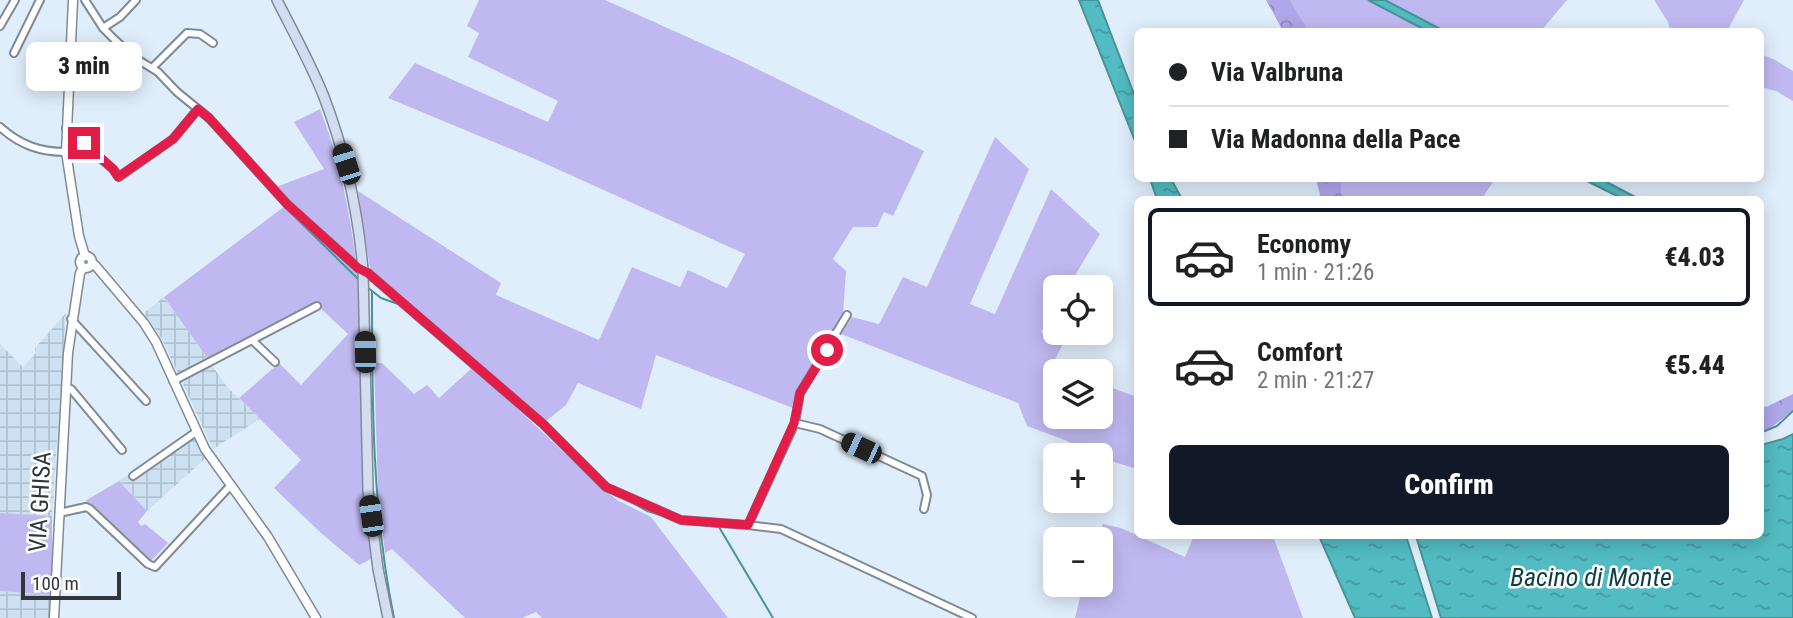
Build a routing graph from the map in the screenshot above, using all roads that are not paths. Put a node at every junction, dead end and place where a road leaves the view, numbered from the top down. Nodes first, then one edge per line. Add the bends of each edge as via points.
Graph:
1 (15, 0) edge
2 (40, 0) edge
3 (73, 0) edge
4 (85, 0) edge
5 (136, 0) edge
6 (277, 0) edge
7 (0, 26) edge
8 (103, 28) junction
9 (213, 43) dead end
10 (14, 53) dead end
11 (152, 68) junction
12 (198, 109) junction
13 (0, 127) edge
14 (66, 128) junction
15 (66, 152) junction
16 (88, 266) junction
17 (363, 270) junction
18 (317, 306) dead end
19 (847, 315) dead end
20 (71, 319) junction
21 (253, 341) junction
22 (275, 362) dead end
23 (173, 381) junction
24 (66, 389) junction
25 (146, 401) dead end
26 (794, 423) junction
27 (197, 432) junction
28 (122, 450) dead end
29 (133, 476) dead end
30 (230, 486) junction
31 (924, 509) dead end
32 (59, 513) junction
33 (748, 525) junction
34 (54, 618) edge
35 (316, 618) edge
36 (388, 618) edge
37 (972, 618) edge

1 - 7 street
2 - 10 street
3 - 14 street
4 - 8 street
5 - 8 street
6 - 17 main road via 324,96 346,164
8 - 11 street
9 - 11 street via 200,34 187,33
11 - 12 street
12 - 14 street via 173,139 118,177
12 - 17 street via 287,204
13 - 15 street via 35,149
14 - 15 street
15 - 16 street, VIA GHISA via 85,256 80,261
16 - 20 street, VIA GHISA via 80,273
16 - 23 street via 95,265 144,324
17 - 33 street via 543,424 606,487 681,520
17 - 36 main road via 368,489
18 - 21 street
19 - 26 street via 800,393
20 - 24 street, VIA GHISA
20 - 25 street
21 - 22 street
21 - 23 street
23 - 27 street
24 - 28 street via 71,389
24 - 32 street, VIA GHISA
26 - 31 street via 820,429 922,476 927,495
26 - 33 street
27 - 29 street
27 - 30 street
30 - 32 street via 155,567 90,509
30 - 35 street via 268,537
32 - 34 street, VIA GHISA
33 - 37 street via 780,529

